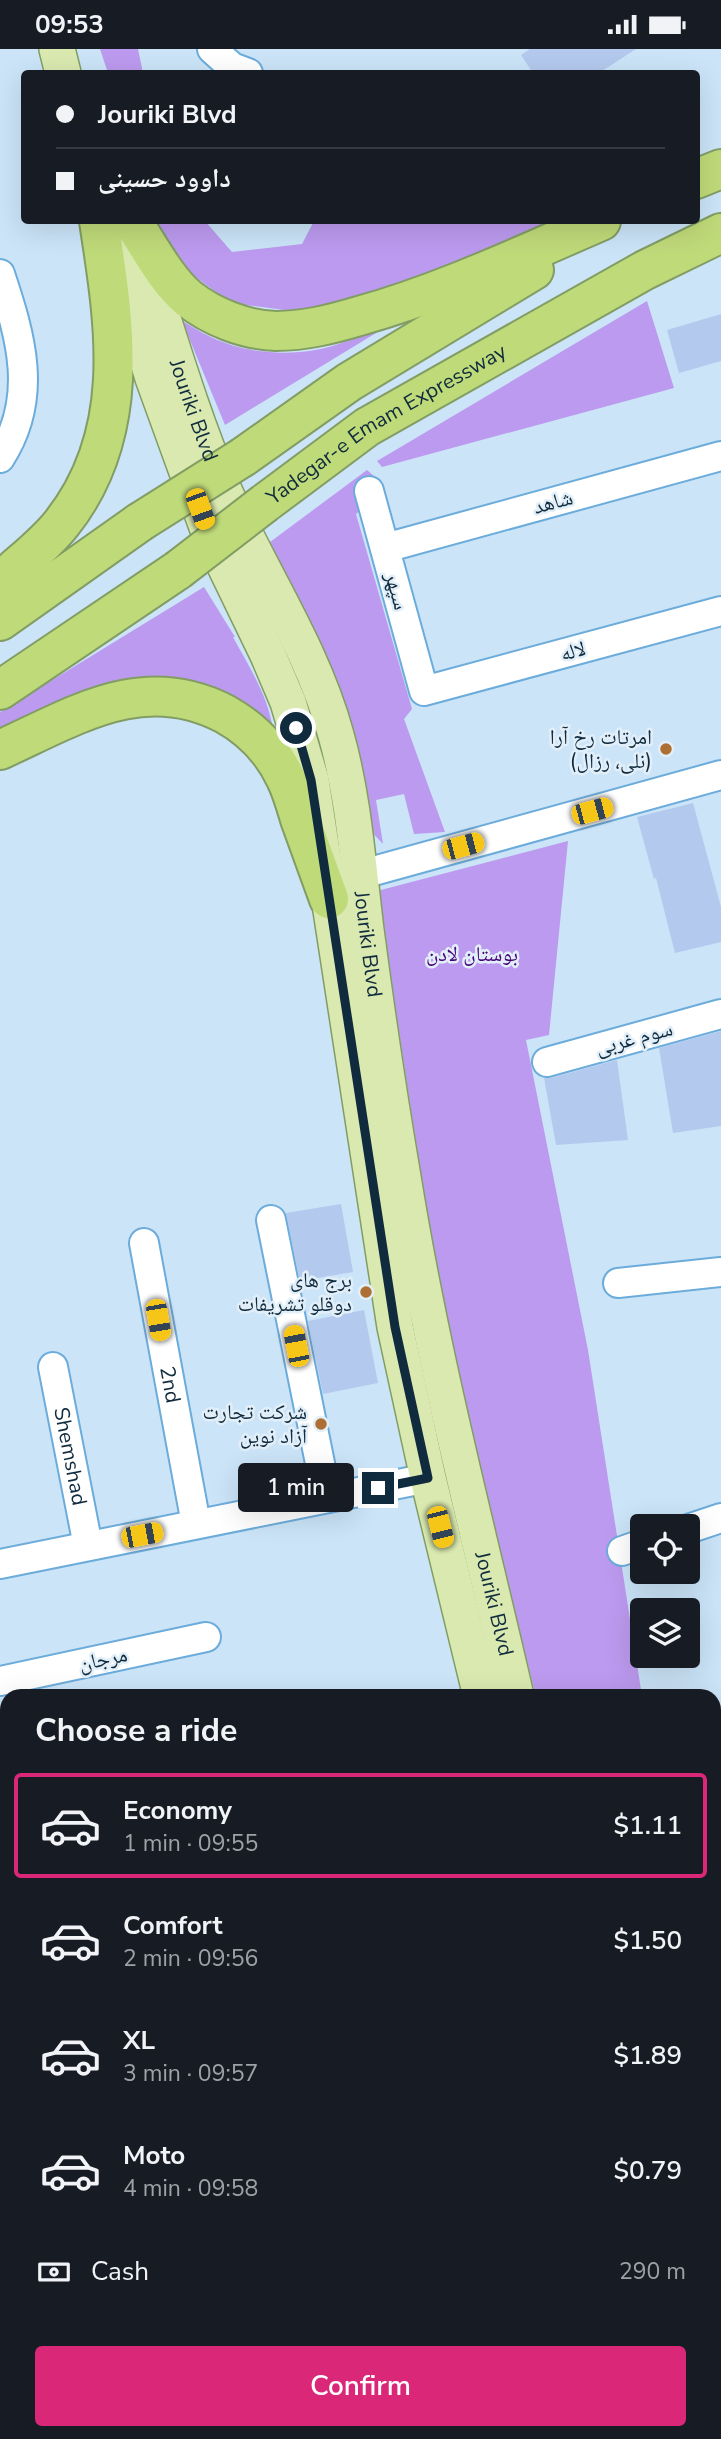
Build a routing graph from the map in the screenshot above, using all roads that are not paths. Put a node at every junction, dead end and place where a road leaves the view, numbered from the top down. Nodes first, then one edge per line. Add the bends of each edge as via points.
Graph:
1 (57, 49) edge
2 (82, 49) edge
3 (212, 49) edge
4 (63, 70) edge
5 (87, 70) edge
6 (240, 70) edge
7 (721, 169) edge
8 (700, 177) edge
9 (99, 224) edge
10 (106, 224) edge
11 (133, 224) edge
12 (134, 224) edge
13 (594, 224) edge
14 (612, 224) edge
15 (721, 233) edge
16 (0, 274) edge
17 (4, 305) edge
18 (721, 456) edge
19 (0, 458) edge
20 (369, 491) dead end
21 (385, 548) junction
22 (0, 582) edge
23 (721, 611) edge
24 (0, 621) edge
25 (0, 690) edge
26 (425, 691) joint
27 (0, 751) edge
28 (721, 775) edge
29 (359, 875) junction
30 (329, 899) junction
31 (721, 1014) edge
32 (547, 1062) dead end
33 (271, 1220) dead end
34 (144, 1243) dead end
35 (721, 1272) edge
36 (618, 1283) dead end
37 (395, 1327) junction
38 (432, 1335) junction
39 (53, 1367) dead end
40 (428, 1478) junction
41 (327, 1498) junction
42 (721, 1518) edge
43 (196, 1524) junction
44 (700, 1525) edge
45 (88, 1546) junction
46 (0, 1564) edge
47 (206, 1637) dead end
48 (0, 1681) edge
49 (479, 1689) edge
50 (514, 1689) edge

1 - 4 main road
2 - 5 main road
3 - 6 street
7 - 8 highway
9 - 22 highway via 114,355 104,443 88,482 62,524
10 - 30 main road, Jouriki Blvd via 153,378 210,535 288,702 311,780
11 - 29 main road, Jouriki Blvd via 222,485 292,624 335,730 347,777
12 - 13 highway via 186,297 218,317 275,331 316,328 402,304
14 - 24 highway, bridge via 349,382
15 - 25 highway, Yadegar-e Emam Expressway, bridge via 645,270 367,428 178,570
16 - 17 street
17 - 19 street via 24,364 16,424
18 - 21 street, شاهد
20 - 21 street, سپهر
21 - 26 street, سپهر
23 - 26 street, لاله
27 - 30 highway via 86,711 124,699 178,697 218,711 236,720 271,752 287,780
28 - 29 street
29 - 38 main road, Jouriki Blvd via 403,1180
30 - 37 main road, Jouriki Blvd
31 - 32 street, سوم غربی
33 - 41 street
34 - 43 street, 2nd
35 - 36 street
37 - 38 main road
37 - 40 main road, Jouriki Blvd
38 - 50 main road, Jouriki Blvd
39 - 45 street, Shemshad
40 - 41 street
40 - 49 main road, Jouriki Blvd
41 - 43 street
42 - 44 street
43 - 45 street
45 - 46 street
47 - 48 street, مرجان

